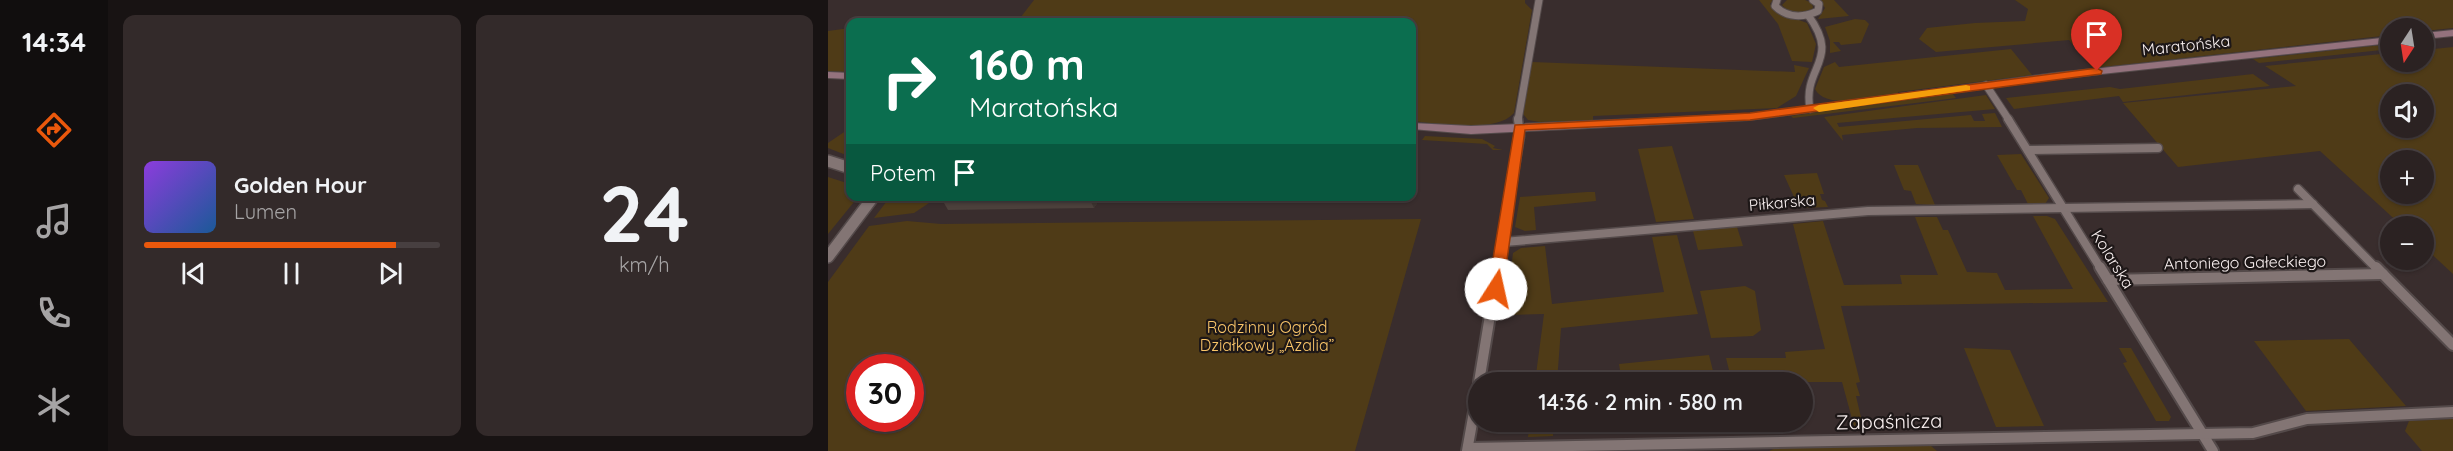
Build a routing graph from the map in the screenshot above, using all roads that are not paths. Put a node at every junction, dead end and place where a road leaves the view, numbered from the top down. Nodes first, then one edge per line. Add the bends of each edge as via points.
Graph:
1 (1539, 0) edge
2 (1777, 0) edge
3 (1813, 0) edge
4 (1809, 15) junction
5 (2453, 33) edge
6 (2434, 35) edge
7 (2380, 41) edge
8 (828, 75) edge
9 (846, 76) edge
10 (1986, 85) junction
11 (1810, 109) junction
12 (1518, 123) junction
13 (1416, 126) edge
14 (2158, 148) dead end
15 (2028, 150) junction
16 (828, 161) edge
17 (846, 167) edge
18 (2298, 189) dead end
19 (870, 201) edge
20 (2313, 204) junction
21 (2064, 208) junction
22 (1504, 242) junction
23 (828, 257) edge
24 (2383, 274) junction
25 (2108, 280) junction
26 (2453, 345) edge
27 (1481, 372) edge
28 (2453, 412) edge
29 (1471, 432) edge
30 (2203, 434) junction
31 (1468, 449) edge
32 (2213, 451) edge

1 - 12 street
2 - 4 street via 1775,6 1780,12
3 - 4 street via 1820,8
4 - 11 street via 1821,33 1824,47 1806,94
5 - 6 main road
7 - 10 main road, Maratońska
8 - 9 main road
10 - 11 main road, Maratońska
10 - 15 street, Kolarska
11 - 12 main road, Maratońska via 1722,118
12 - 13 main road, Maratońska via 1471,130
12 - 22 street
14 - 15 street
15 - 21 street, Kolarska
16 - 17 street
18 - 20 street
19 - 23 street
20 - 21 street, Piłkarska
20 - 24 street
21 - 22 street, Piłkarska via 1868,211
21 - 25 street, Kolarska
22 - 27 street
24 - 25 street, Antoniego Gałeckiego
24 - 26 street
25 - 30 street, Kolarska
28 - 30 street, Zapaśnicza via 2307,418 2253,433
29 - 31 street
30 - 31 street, Zapaśnicza
30 - 32 street, Kolarska

